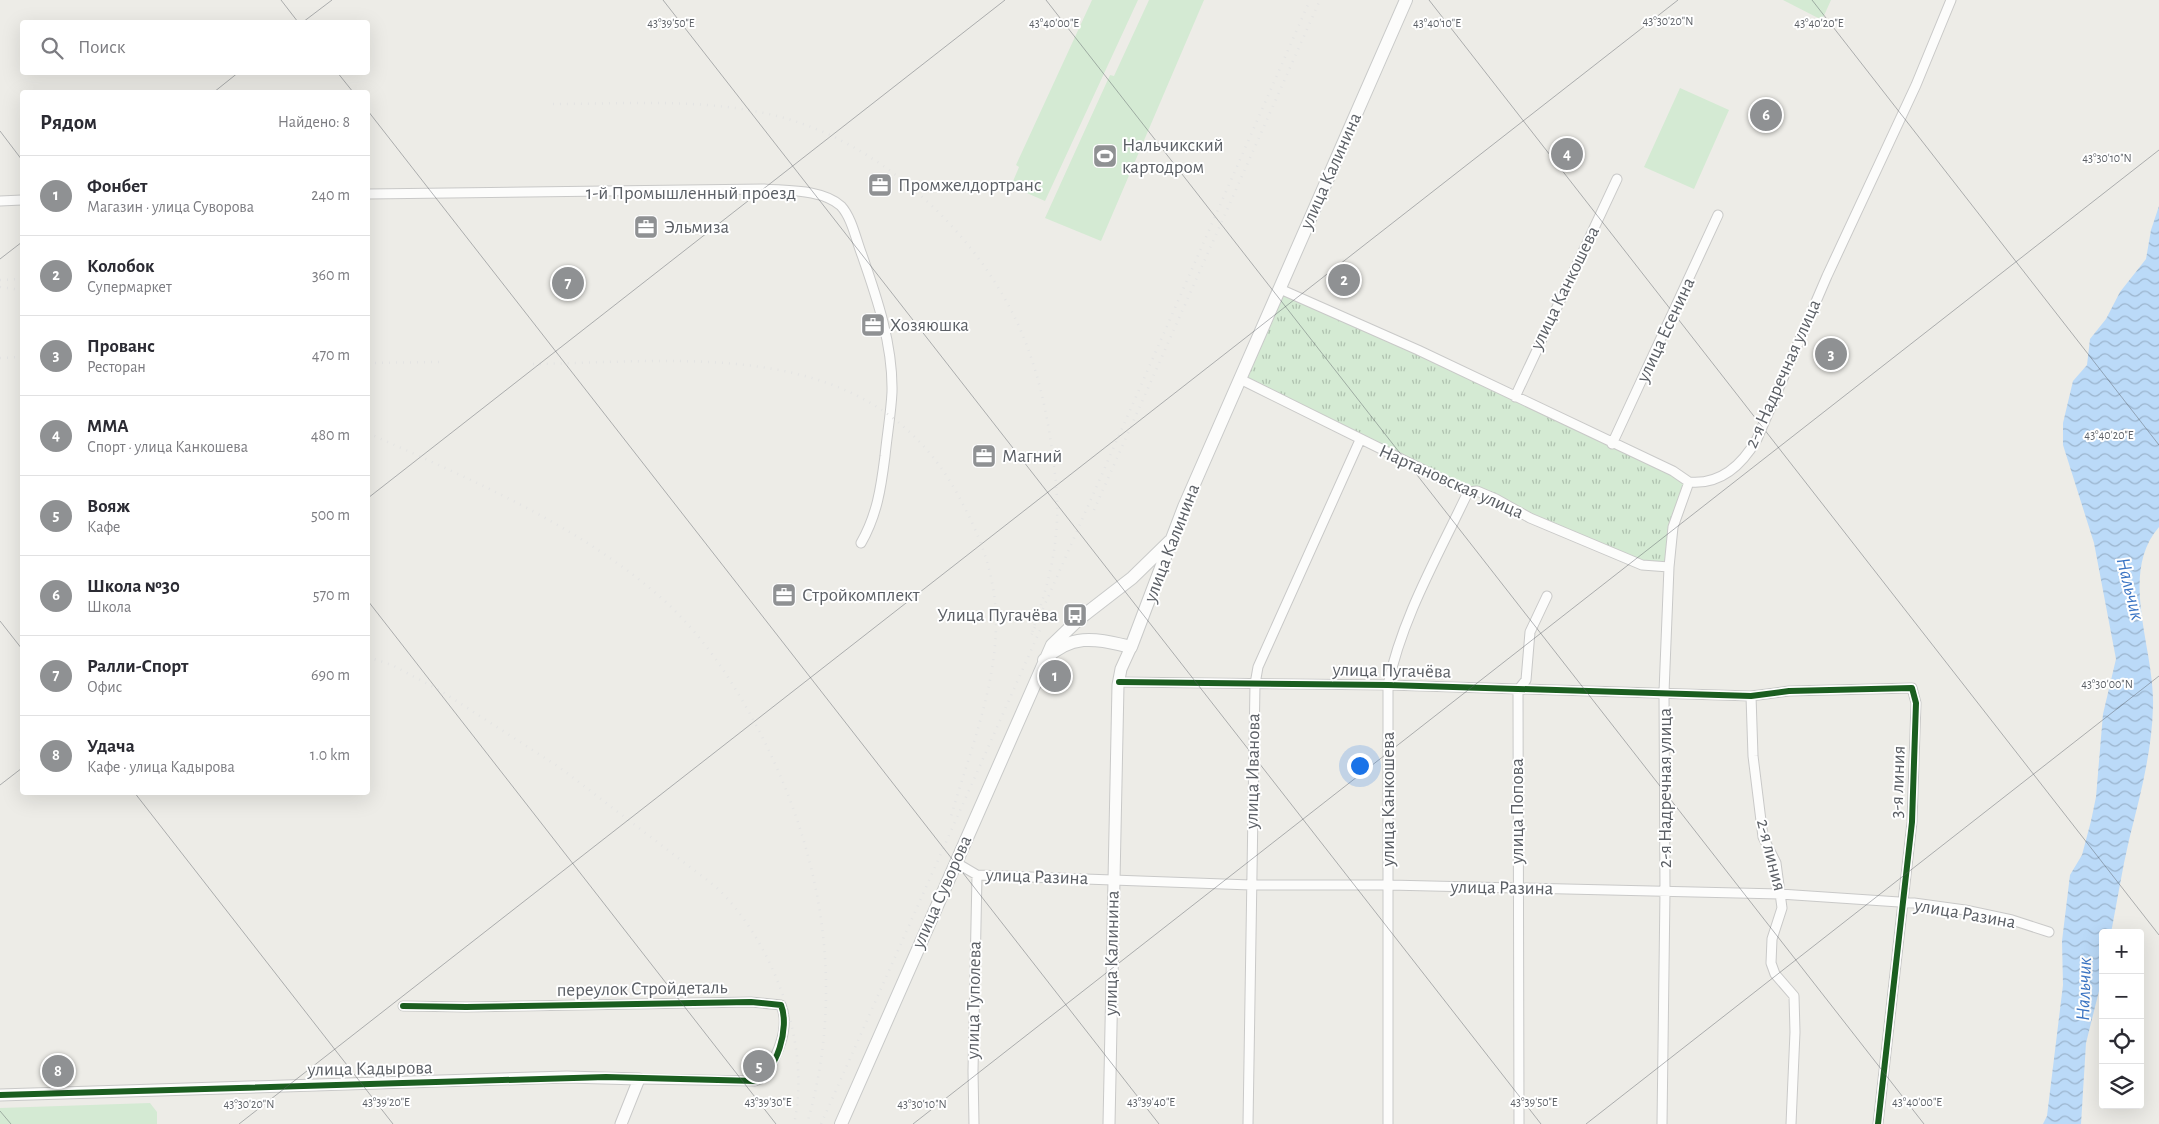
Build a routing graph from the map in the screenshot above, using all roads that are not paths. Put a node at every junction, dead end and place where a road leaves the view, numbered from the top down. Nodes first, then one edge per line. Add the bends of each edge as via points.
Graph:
1 (1406, 0) edge
2 (1951, 0) edge
3 (1617, 179) dead end
4 (370, 194) edge
5 (20, 200) edge
6 (0, 201) edge
7 (1718, 215) dead end
8 (1280, 289) junction
9 (1240, 379) junction
10 (1514, 397) junction
11 (1360, 440) junction
12 (1612, 444) junction
13 (1688, 482) junction
14 (1468, 492) junction
15 (1173, 538) junction
16 (861, 543) dead end
17 (1668, 567) junction
18 (1547, 596) dead end
19 (1131, 647) junction
20 (1044, 660) junction
21 (1119, 682) junction
22 (1255, 684) junction
23 (1388, 685) junction
24 (1518, 690) junction
25 (1664, 692) junction
26 (1751, 696) junction
27 (955, 862) junction
28 (977, 876) junction
29 (1114, 879) junction
30 (1250, 885) junction
31 (1389, 885) junction
32 (1517, 889) junction
33 (1665, 891) junction
34 (1780, 894) junction
35 (1903, 903) junction
36 (2049, 932) dead end
37 (403, 1006) dead end
38 (639, 1079) junction
39 (741, 1079) joint
40 (0, 1095) edge
41 (621, 1124) edge
42 (840, 1124) edge
43 (974, 1124) edge
44 (1109, 1124) edge
45 (1248, 1124) edge
46 (1388, 1124) edge
47 (1518, 1124) edge
48 (1662, 1124) edge
49 (1792, 1124) edge
50 (1878, 1124) edge

1 - 8 main road, улица Калинина
2 - 13 street, 2-я Надречная улица via 1916,86 1827,276 1757,439 1743,459 1724,475 1714,481
3 - 10 street, улица Канкошева
4 - 16 street, 1-й Промышленный проезд via 764,189 808,193 835,202 848,218 875,291 890,368 891,400 878,506
5 - 6 street
7 - 12 street, улица Есенина
8 - 9 main road, улица Калинина
8 - 10 street
9 - 11 street, Нартановская улица
9 - 15 main road, улица Калинина
10 - 12 street
11 - 14 street, Нартановская улица
11 - 22 street, улица Иванова via 1258,667
12 - 13 street
13 - 17 street, 2-я Надречная улица via 1673,527
14 - 17 street, Нартановская улица via 1476,491 1530,518 1642,565
14 - 23 street, улица Канкошева via 1412,610 1392,663
15 - 19 main road, улица Калинина
15 - 20 main road, улица Суворова via 1137,573 1056,639
17 - 25 street, 2-я Надречная улица
18 - 24 street, улица Попова via 1530,632 1526,680
19 - 20 main road via 1092,639 1079,640 1055,650
19 - 21 street, улица Калинина
20 - 27 main road, улица Суворова
21 - 22 street, улица Пугачёва
21 - 29 street, улица Калинина
22 - 23 street, улица Пугачёва
22 - 30 street, улица Иванова
23 - 24 street, улица Пугачёва
23 - 31 street, улица Канкошева
24 - 25 street, улица Пугачёва
24 - 32 street, улица Попова
25 - 26 street, 3-я линия
25 - 33 street, 2-я Надречная улица
26 - 34 street, 2-я линия via 1753,756 1763,837 1776,863
26 - 35 street, 3-я линия via 1789,691 1912,688 1916,703 1912,822
27 - 28 street, улица Разина
27 - 42 main road, улица Суворова
28 - 29 street, улица Разина
28 - 43 street, улица Туполева via 972,1071
29 - 30 street, улица Разина
29 - 44 street, улица Калинина
30 - 31 street, улица Разина
30 - 45 street, улица Иванова
31 - 32 street, улица Разина
31 - 46 street, улица Канкошева
32 - 33 street, улица Разина
32 - 47 street, улица Попова
33 - 34 street, улица Разина
33 - 48 street, 2-я Надречная улица
34 - 35 street, улица Разина
34 - 49 street, 2-я линия via 1782,908 1772,939 1771,963 1774,974 1794,996
35 - 36 street, улица Разина via 1965,910
35 - 50 street, 3-я линия
37 - 39 street, переулок Стройдеталь via 751,1002 780,1005 782,1032 772,1064 765,1077 755,1081
38 - 39 street, улица Кадырова
38 - 40 street, улица Кадырова via 596,1077
38 - 41 street

